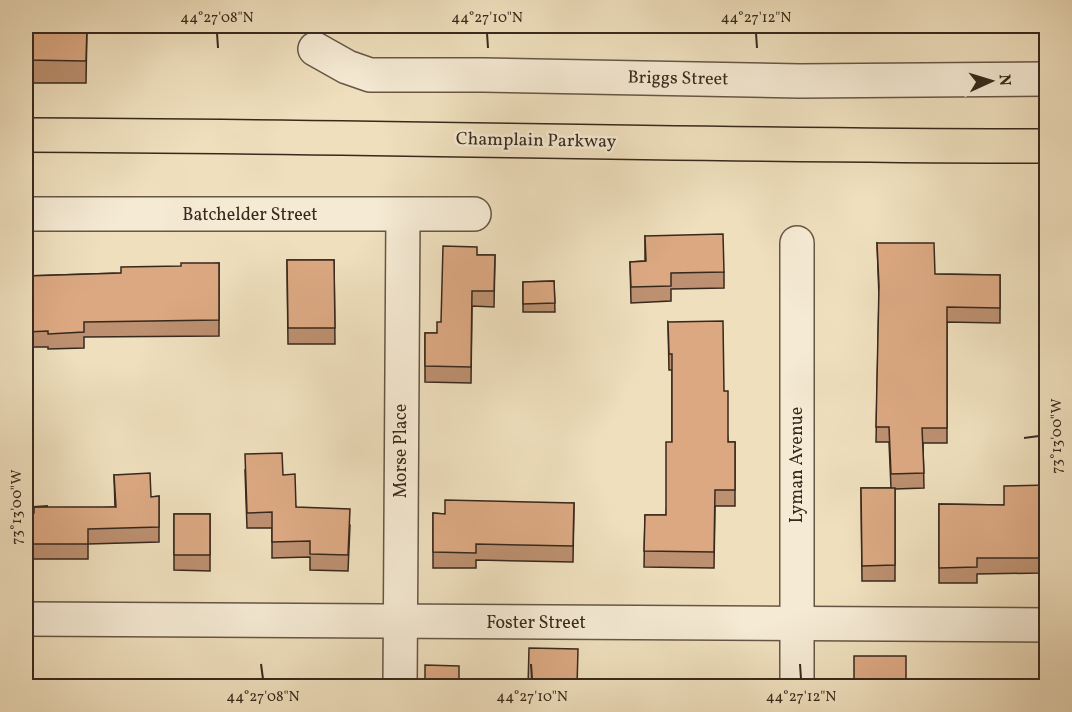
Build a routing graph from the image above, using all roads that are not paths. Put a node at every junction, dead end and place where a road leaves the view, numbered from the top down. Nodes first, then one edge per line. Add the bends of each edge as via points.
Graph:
1 (315, 49) dead end
2 (1047, 80) edge
3 (26, 135) edge
4 (1047, 146) edge
5 (26, 214) edge
6 (474, 214) dead end
7 (403, 215) junction
8 (797, 243) dead end
9 (26, 619) edge
10 (400, 622) junction
11 (798, 624) junction
12 (1047, 625) edge
13 (400, 687) edge
14 (797, 687) edge

1 - 2 street, Briggs Street via 369,75
3 - 4 main road, Champlain Parkway
5 - 7 street, Batchelder Street
6 - 7 street, Batchelder Street
7 - 10 street, Morse Place
8 - 11 street, Lyman Avenue
9 - 10 street, Foster Street
10 - 11 street, Foster Street
10 - 13 street, Morse Place
11 - 12 street, Foster Street
11 - 14 street, Lyman Avenue

